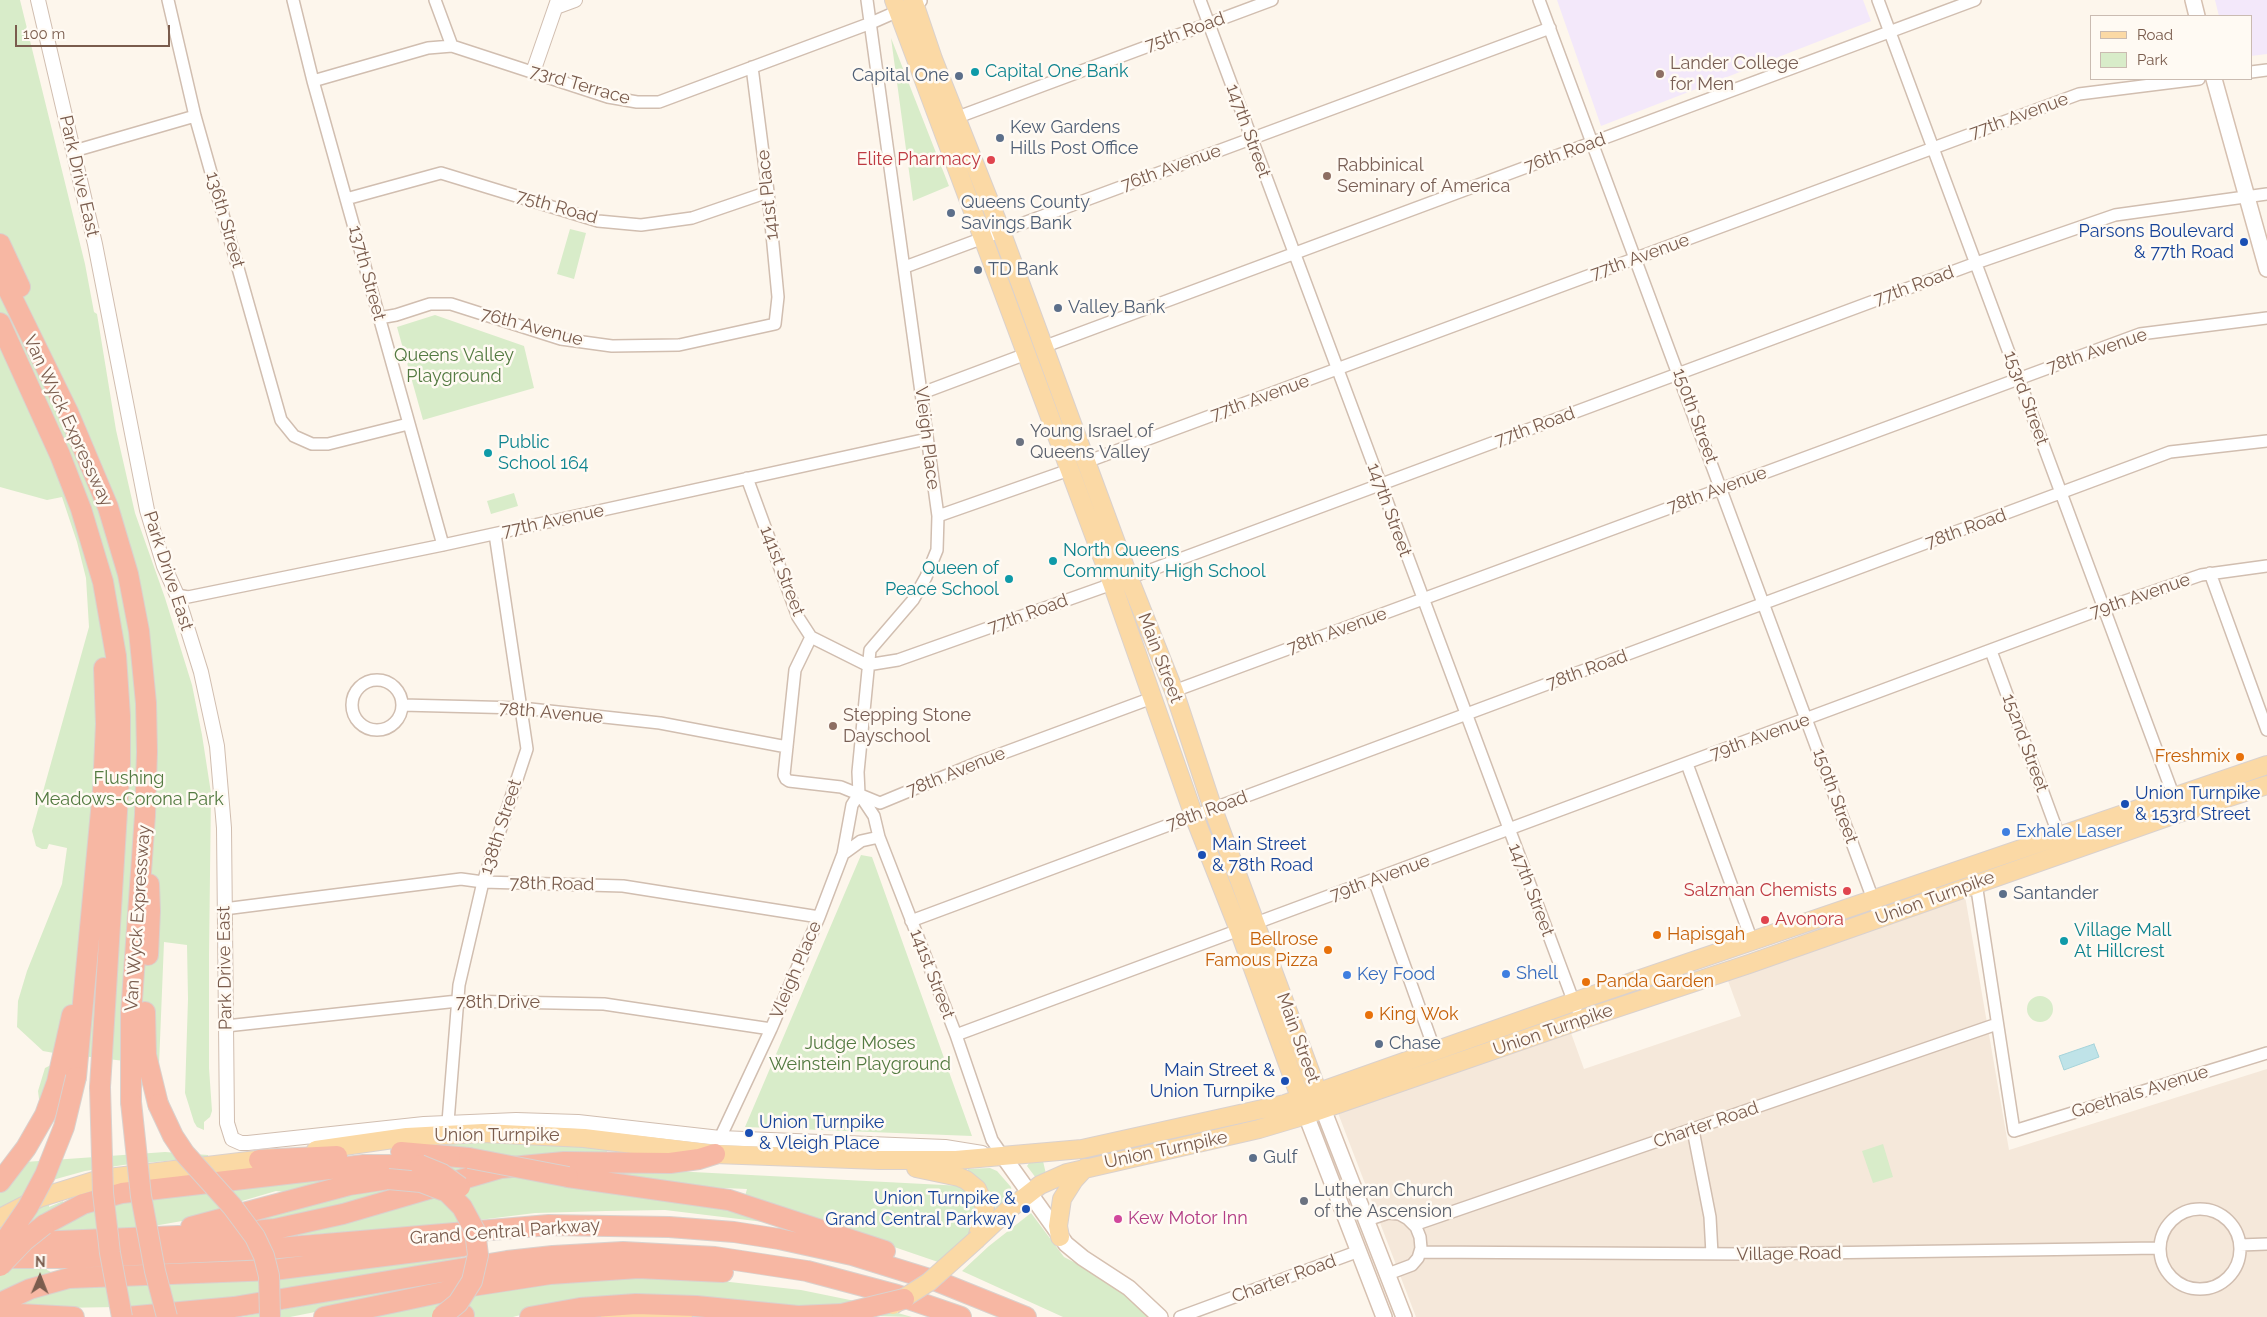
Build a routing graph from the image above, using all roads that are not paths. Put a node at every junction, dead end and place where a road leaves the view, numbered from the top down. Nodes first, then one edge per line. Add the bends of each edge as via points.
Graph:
1 (38, 0) edge
2 (168, 0) edge
3 (293, 0) edge
4 (435, 0) edge
5 (575, 0) edge
6 (867, 0) edge
7 (1200, 0) edge
8 (1272, 0) edge
9 (1539, 0) edge
10 (1878, 0) edge
11 (1975, 0) edge
12 (2193, 0) edge
13 (916, 1) edge
14 (557, 4) edge
15 (896, 6) edge
16 (2197, 15) edge
17 (871, 23) junction
18 (1208, 24) junction
19 (1550, 28) junction
20 (1890, 33) junction
21 (452, 46) junction
22 (752, 67) junction
23 (2267, 70) edge
24 (533, 72) junction
25 (2252, 72) edge
26 (2191, 80) edge
27 (2214, 80) edge
28 (313, 81) junction
29 (195, 116) junction
30 (958, 118) junction
31 (1251, 139) junction
32 (1593, 142) junction
33 (1933, 148) junction
34 (74, 151) junction
35 (768, 192) junction
36 (2267, 194) edge
37 (2246, 197) junction
38 (346, 199) junction
39 (1002, 231) junction
40 (983, 238) junction
41 (0, 244) edge
42 (1294, 254) junction
43 (1636, 258) junction
44 (1976, 263) junction
45 (905, 267) junction
46 (2267, 268) edge
47 (0, 273) edge
48 (379, 318) junction
49 (2267, 318) edge
50 (0, 323) edge
51 (775, 324) joint
52 (1043, 347) junction
53 (1026, 354) junction
54 (1337, 369) junction
55 (1679, 374) junction
56 (2018, 379) junction
57 (922, 393) junction
58 (68, 412) junction
59 (408, 424) junction
60 (927, 439) junction
61 (2267, 441) edge
62 (1086, 462) junction
63 (1069, 470) junction
64 (747, 478) junction
65 (1380, 484) junction
66 (1722, 489) junction
67 (2061, 494) junction
68 (938, 516) junction
69 (495, 534) junction
70 (443, 545) junction
71 (98, 563) junction
72 (2267, 566) edge
73 (2210, 573) junction
74 (1120, 580) junction
75 (177, 595) junction
76 (1422, 600) junction
77 (1764, 604) junction
78 (2104, 608) junction
79 (811, 637) junction
80 (1991, 651) junction
81 (867, 665) junction
82 (1174, 691) junction
83 (1152, 698) junction
84 (402, 705) junction
85 (521, 708) junction
86 (1465, 715) junction
87 (1807, 719) junction
88 (2267, 730) edge
89 (787, 747) junction
90 (1687, 764) junction
91 (2267, 765) edge
92 (786, 779) joint
93 (2267, 785) edge
94 (859, 794) junction
95 (2174, 797) junction
96 (1214, 808) junction
97 (145, 815) junction
98 (1194, 816) junction
99 (1508, 830) junction
100 (2059, 836) junction
101 (879, 837) junction
102 (843, 854) junction
103 (1374, 880) junction
104 (483, 882) junction
105 (1976, 883) junction
106 (1874, 899) junction
107 (224, 909) junction
108 (819, 917) junction
109 (1880, 918) junction
110 (912, 921) junction
111 (1256, 923) junction
112 (1239, 930) junction
113 (1752, 941) junction
114 (458, 1001) junction
115 (1574, 1003) junction
116 (1580, 1020) junction
117 (1997, 1024) junction
118 (226, 1026) junction
119 (771, 1030) junction
120 (956, 1035) junction
121 (1435, 1051) junction
122 (2267, 1054) edge
123 (68, 1073) junction
124 (1318, 1091) junction
125 (1300, 1098) junction
126 (1324, 1109) junction
127 (1306, 1115) junction
128 (448, 1122) junction
129 (1692, 1130) junction
130 (241, 1143) joint
131 (718, 1146) junction
132 (1050, 1152) junction
133 (1003, 1156) junction
134 (259, 1160) junction
135 (880, 1160) junction
136 (1085, 1168) junction
137 (1053, 1178) junction
138 (0, 1182) edge
139 (1029, 1194) junction
140 (10, 1219) edge
141 (1367, 1220) junction
142 (1414, 1225) junction
143 (626, 1226) junction
144 (1060, 1237) junction
145 (128, 1239) junction
146 (977, 1239) junction
147 (0, 1242) edge
148 (2267, 1244) edge
149 (0, 1248) edge
150 (2159, 1248) junction
151 (2240, 1249) junction
152 (1359, 1251) junction
153 (1420, 1252) junction
154 (1712, 1254) junction
155 (0, 1258) edge
156 (0, 1266) edge
157 (1388, 1274) junction
158 (904, 1299) junction
159 (0, 1303) edge
160 (995, 1304) junction
161 (0, 1313) edge
162 (452, 1316) edge
163 (74, 1317) edge
164 (122, 1317) edge
165 (128, 1317) edge
166 (167, 1317) edge
167 (270, 1317) edge
168 (324, 1317) edge
169 (530, 1317) edge
170 (610, 1317) edge
171 (683, 1317) edge
172 (867, 1317) edge
173 (937, 1317) edge
174 (961, 1317) edge
175 (1026, 1317) edge
176 (1160, 1317) edge
177 (1180, 1317) edge
178 (1384, 1317) edge
179 (1404, 1317) edge

1 - 34 street, Park Drive East
2 - 29 street, 136th Street
3 - 28 street, 137th Street
4 - 21 street
5 - 14 street
6 - 17 street, Vleigh Place
7 - 18 street, 147th Street
8 - 18 street, 75th Road
9 - 19 street, 150th Street
10 - 20 street, 153rd Street
11 - 20 street, 76th Road
12 - 16 main road
13 - 15 street, 73rd Terrace
13 - 30 main road, Main Street via 933,59
14 - 24 street
15 - 17 street, 73rd Terrace
15 - 40 main road, Main Street
17 - 22 street, 73rd Terrace
17 - 45 street, Vleigh Place
18 - 30 street, 75th Road
18 - 31 street, 147th Street
19 - 31 street, 76th Avenue
19 - 32 street, 150th Street
20 - 32 street, 76th Road
20 - 33 street, 153rd Street
21 - 24 street, 73rd Terrace
21 - 28 street, 73rd Terrace via 428,48
22 - 24 street, 73rd Terrace via 659,102 608,97
22 - 35 street, 141st Place
23 - 25 street
26 - 33 street, 77th Avenue via 2079,94
27 - 37 main road
28 - 38 street, 137th Street
29 - 34 street
29 - 59 street, 136th Street via 281,420 294,436 312,444 328,444
30 - 39 main road, Main Street
31 - 39 street, 76th Avenue
31 - 42 street, 147th Street
32 - 42 street, 76th Road
32 - 43 street, 150th Street
33 - 43 street, 77th Avenue
33 - 44 street, 153rd Street
34 - 75 street, Park Drive East via 147,510 164,566
35 - 38 street, 75th Road via 692,218 640,225 598,221 441,173
35 - 51 street, 141st Place via 778,297
36 - 37 street, 77th Road
37 - 44 street, 77th Road via 2115,214
37 - 46 main road
38 - 48 street, 137th Street
39 - 40 street, 76th Avenue
39 - 52 main road, Main Street
40 - 45 street, 76th Avenue
40 - 53 main road, Main Street
41 - 58 highway via 46,345
42 - 52 street, 76th Road
42 - 54 street, 147th Street
43 - 54 street, 77th Avenue
43 - 55 street, 150th Street
44 - 55 street, 77th Road
44 - 56 street, 153rd Street
45 - 57 street, Vleigh Place
47 - 58 highway, Van Wyck Expressway
48 - 51 street, 76th Avenue via 430,304 451,304 561,339 612,346 679,345
48 - 59 street, 137th Street
49 - 56 street, 78th Avenue via 2140,334
50 - 71 highway, Van Wyck Expressway via 72,484
52 - 62 main road, Main Street
53 - 57 street
53 - 63 main road, Main Street
54 - 62 street, 77th Avenue
54 - 65 street, 147th Street
55 - 65 street, 77th Road
55 - 66 street, 150th Street
56 - 66 street, 78th Avenue
56 - 67 street, 153rd Street
57 - 60 street, Vleigh Place
58 - 97 highway, Van Wyck Expressway via 108,506 134,601 143,655 146,702
59 - 70 street, 137th Street
60 - 64 street, 77th Avenue
60 - 68 street, Vleigh Place
61 - 67 street, 78th Road via 2170,452
62 - 74 main road, Main Street
63 - 68 street
63 - 74 main road, Main Street
64 - 69 street, 77th Avenue
64 - 79 street, 141st Street via 798,617
65 - 74 street, 77th Road
65 - 76 street, 147th Street
66 - 76 street, 78th Avenue
66 - 77 street, 150th Street
67 - 77 street, 78th Road
67 - 78 street, 153rd Street
68 - 81 street, Vleigh Place via 937,550 926,577 913,600 870,650
69 - 70 street, 77th Avenue
69 - 85 street, 138th Street
70 - 75 street, 77th Avenue via 188,597
71 - 123 highway via 105,742 101,820 88,942
71 - 164 highway, Van Wyck Expressway, bridge via 116,656 120,732 100,1086 103,1192
72 - 73 street, 79th Avenue
73 - 78 street, 79th Avenue
73 - 88 street
74 - 81 street, 77th Road via 937,647 898,660
74 - 82 main road, Main Street
74 - 83 main road, Main Street
75 - 107 street, Park Drive East via 201,672 217,746 224,828
76 - 82 street, 78th Avenue
76 - 86 street, 147th Street
77 - 86 street, 78th Road
77 - 87 street, 150th Street
78 - 80 street, 79th Avenue
78 - 95 street, 153rd Street
79 - 81 street
79 - 89 street, 141st Street via 795,670
80 - 87 street, 79th Avenue
80 - 100 street, 152nd Street
81 - 94 street, Vleigh Place
82 - 96 main road, Main Street
83 - 94 street, 78th Avenue via 880,802
83 - 98 main road, Main Street
84 - 84 street via 395,686 375,679 357,688 351,706 353,715 363,726 379,730 396,723
84 - 85 street, 78th Avenue
85 - 89 street, 78th Avenue via 660,723
85 - 104 street, 138th Street via 527,749
86 - 96 street, 78th Road
86 - 99 street, 147th Street
87 - 90 street, 79th Avenue
87 - 106 street, 150th Street
89 - 92 street, 141st Street
90 - 99 street, 79th Avenue
90 - 113 street
91 - 95 main road, Union Turnpike
92 - 94 street, 78th Avenue via 841,786
93 - 105 main road, Union Turnpike
94 - 101 street, 141st Street via 874,816
94 - 102 street, Vleigh Place via 852,805
95 - 100 main road, Union Turnpike
96 - 98 street, 78th Road
96 - 111 main road, Main Street
97 - 166 highway, Van Wyck Expressway, bridge via 131,1014 131,1102 141,1196
97 - 167 highway, bridge via 150,911 144,1042 150,1079 158,1104 185,1154 255,1236 269,1276
98 - 110 street, 78th Road
98 - 112 main road, Main Street
99 - 103 street, 79th Avenue
99 - 115 street, 147th Street
100 - 106 main road, Union Turnpike
101 - 102 street via 862,841
101 - 110 street, 141st Street
102 - 108 street, Vleigh Place
103 - 111 street, 79th Avenue
103 - 121 street
104 - 107 street, 78th Road via 462,880
104 - 108 street, 78th Road via 623,886
104 - 114 street, 138th Street
105 - 109 main road, Union Turnpike
105 - 117 street
106 - 109 street, 150th Street
106 - 113 main road, Union Turnpike
107 - 118 street, Park Drive East
108 - 119 street, Vleigh Place
109 - 116 main road, Union Turnpike
110 - 120 street, 141st Street
111 - 124 main road, Main Street
112 - 120 street
112 - 125 main road, Main Street
113 - 115 main road, Union Turnpike
114 - 118 street, 78th Drive
114 - 119 street, 78th Drive via 604,1004
114 - 128 street, 138th Street
115 - 116 street, 147th Street
115 - 121 main road, Union Turnpike
116 - 126 main road, Union Turnpike
117 - 122 street, Goethals Avenue via 2014,1131
117 - 129 street, Charter Road
118 - 130 street, Park Drive East via 227,1123 232,1139
119 - 131 street, Vleigh Place
120 - 133 street, 141st Street via 992,1140
121 - 124 main road, Union Turnpike
123 - 138 highway via 54,1094 39,1128
123 - 140 highway, bridge via 67,1118 52,1158 38,1190
124 - 125 main road, Union Turnpike
124 - 126 main road, Main Street
125 - 127 main road, Main Street
125 - 132 main road, Union Turnpike via 1189,1126 1082,1149
126 - 127 main road, Union Turnpike
126 - 141 main road, Main Street
127 - 136 main road, Union Turnpike via 1259,1130
127 - 152 main road, Main Street
128 - 130 street, Union Turnpike
128 - 131 street, Union Turnpike via 578,1122
129 - 142 street, Charter Road
129 - 154 street via 1710,1218
131 - 133 street, Union Turnpike via 945,1147
131 - 134 main road, Union Turnpike via 483,1134 388,1139
131 - 135 main road, Union Turnpike
131 - 145 highway via 680,1162 521,1165 292,1226 244,1233
132 - 133 main road, Union Turnpike
132 - 137 main road via 1048,1164
133 - 135 main road, Union Turnpike
133 - 139 main road
134 - 140 main road, Union Turnpike via 100,1179 39,1198
134 - 160 highway, bridge via 393,1152 469,1158 568,1177 701,1194 743,1204 914,1261
135 - 146 main road via 959,1177 972,1184 985,1207
136 - 137 main road, Union Turnpike
136 - 144 main road via 1062,1199 1058,1226
137 - 139 main road, Union Turnpike
139 - 144 main road
139 - 146 main road, Union Turnpike
140 - 147 highway, bridge
140 - 149 highway, bridge
141 - 142 street via 1388,1213 1399,1214
141 - 157 main road, Main Street
142 - 153 street via 1420,1237
143 - 155 highway, Grand Central Parkway via 549,1225 218,1251
143 - 159 highway via 301,1268 94,1276 56,1281
143 - 160 highway, Grand Central Parkway via 712,1230 801,1243 905,1270
144 - 176 main road via 1083,1258 1129,1288
145 - 147 highway
145 - 162 highway, bridge via 204,1224 362,1182 388,1179 421,1182 447,1192 462,1206 475,1231 478,1255 472,1281
146 - 158 main road, Union Turnpike, bridge via 942,1272
148 - 151 street
150 - 151 street via 2169,1222 2185,1212 2204,1209 2227,1220 2235,1229
150 - 151 street via 2167,1274 2178,1284 2205,1290 2230,1277
150 - 154 street, Village Road
152 - 177 street, Charter Road
152 - 178 main road, Main Street
153 - 154 street, Village Road
153 - 157 street via 1412,1265
156 - 162 highway, bridge via 44,1225 83,1204 122,1193 364,1165 420,1166 442,1174 465,1191 486,1226 490,1254 488,1273 477,1299
157 - 179 main road, Main Street
158 - 169 highway, bridge via 842,1314 798,1316 636,1304 580,1308
158 - 172 main road, Union Turnpike, bridge
160 - 175 highway, Grand Central Parkway
161 - 163 highway
165 - 174 highway, Grand Central Parkway via 234,1307 499,1262 623,1252 715,1257 807,1271 882,1290
168 - 173 highway via 507,1280 645,1268 732,1272 802,1282 861,1294
170 - 171 main road

